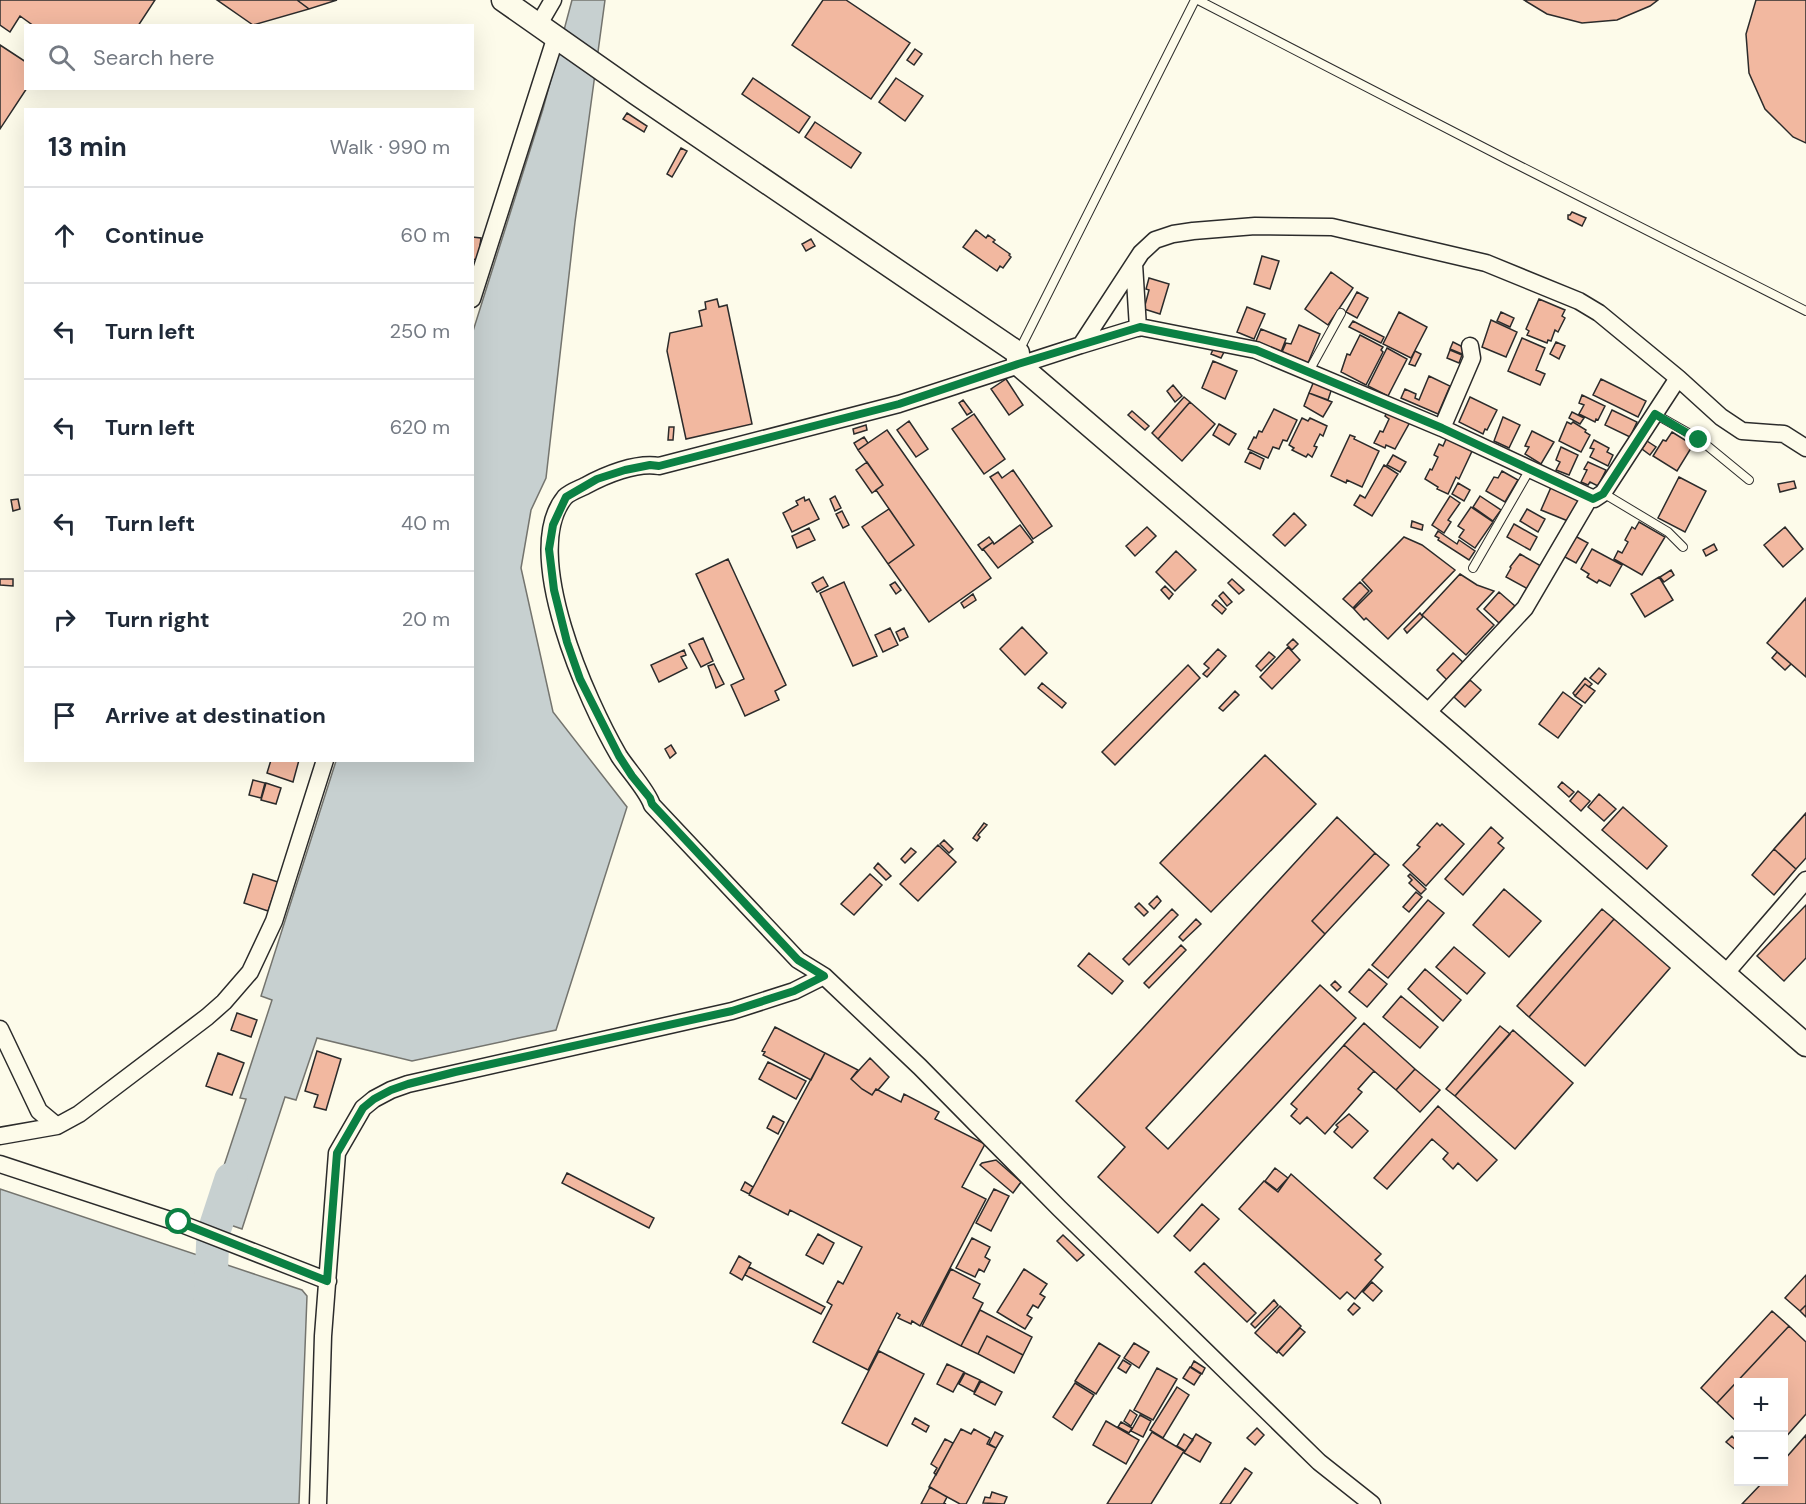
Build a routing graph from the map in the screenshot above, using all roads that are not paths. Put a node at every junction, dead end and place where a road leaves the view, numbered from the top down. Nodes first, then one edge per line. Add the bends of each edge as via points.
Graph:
1 (503, 0) edge
2 (553, 0) edge
3 (1196, 0) edge
4 (551, 33) junction
5 (1134, 264) junction
6 (474, 292) edge
7 (1806, 310) edge
8 (1341, 313) dead end
9 (1138, 328) junction
10 (1081, 345) junction
11 (1470, 346) dead end
12 (1018, 358) junction
13 (1308, 371) junction
14 (1678, 378) junction
15 (1655, 414) junction
16 (1442, 428) junction
17 (1806, 448) edge
18 (1530, 468) junction
19 (1749, 480) dead end
20 (1596, 495) junction
21 (1683, 547) dead end
22 (1473, 568) dead end
23 (1426, 714) junction
24 (323, 762) edge
25 (1806, 880) edge
26 (1725, 974) junction
27 (824, 976) junction
28 (0, 1029) edge
29 (1806, 1045) edge
30 (57, 1126) junction
31 (0, 1136) edge
32 (0, 1164) edge
33 (327, 1281) junction
34 (318, 1504) edge
35 (1372, 1504) edge

1 - 4 street
2 - 4 street
3 - 7 lane
3 - 12 lane
4 - 6 street
4 - 12 street
5 - 9 street
5 - 10 street
5 - 14 street via 1155,240 1193,231 1256,226 1332,228 1360,233 1486,262 1580,301
8 - 13 lane
9 - 10 street
9 - 13 street via 1256,350
10 - 12 street
11 - 16 street via 1472,358
12 - 23 street
12 - 27 street via 899,404 670,464 625,470 597,479 566,497 553,525 549,549 567,642 580,679 619,756 660,813 798,960
13 - 16 street
14 - 15 street
14 - 17 street via 1742,431 1784,434
15 - 19 lane via 1699,440
15 - 20 street
16 - 18 street
18 - 20 street
18 - 22 lane
20 - 21 lane via 1668,532
20 - 23 street via 1525,608
23 - 26 street
24 - 30 street via 274,921 250,972 207,1017 79,1114
25 - 26 street
26 - 29 street
27 - 33 street via 794,991 732,1011 455,1072 408,1084 374,1099 363,1108 337,1153
27 - 35 street via 1311,1454
28 - 30 street via 39,1111
30 - 31 street
32 - 33 street via 179,1222
33 - 34 street

